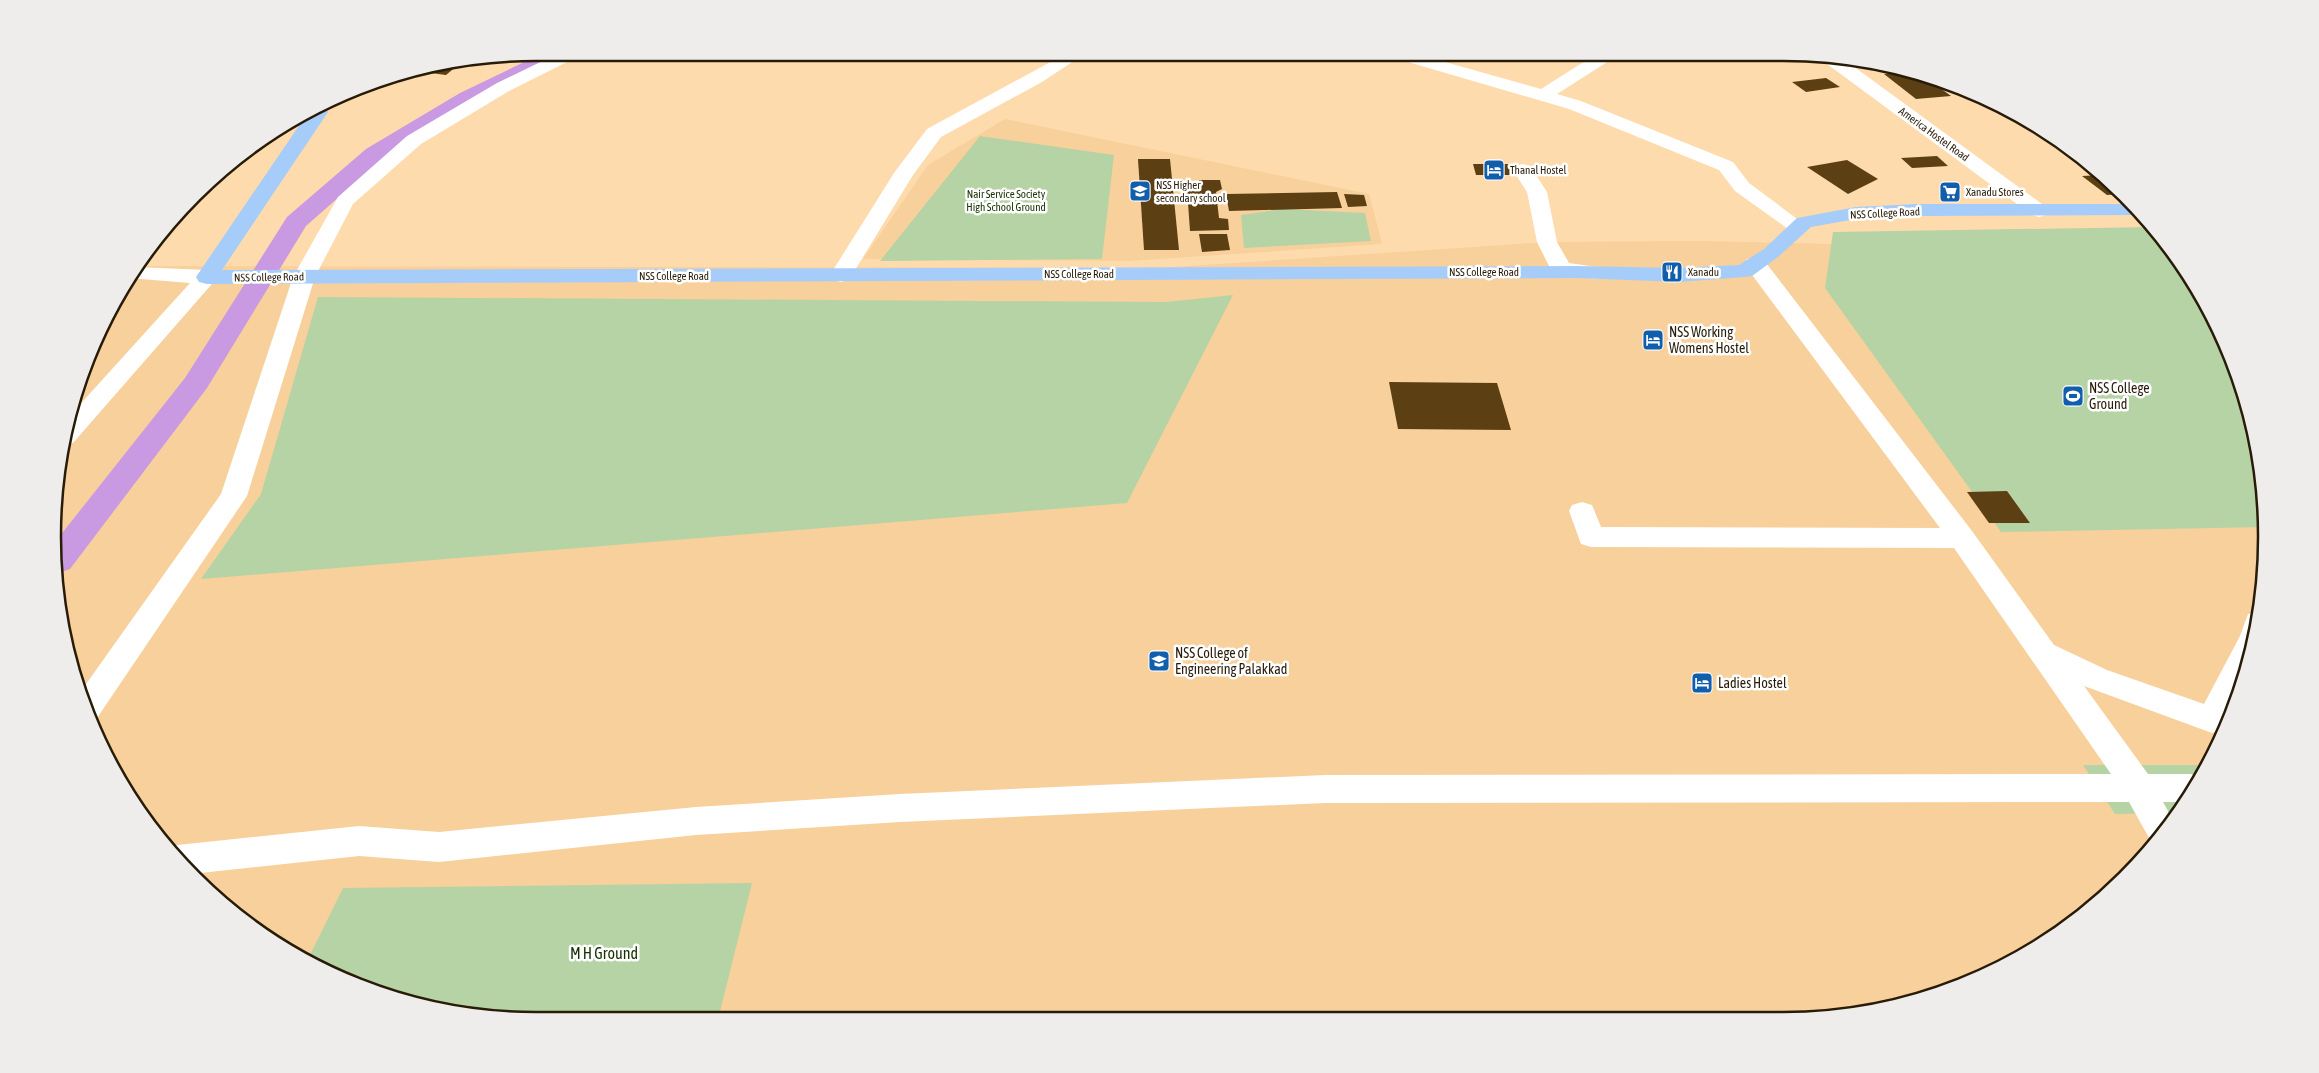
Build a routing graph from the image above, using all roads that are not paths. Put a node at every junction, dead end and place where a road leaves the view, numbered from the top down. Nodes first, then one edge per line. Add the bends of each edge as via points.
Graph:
1 (555, 61) edge
2 (1063, 61) edge
3 (1453, 61) edge
4 (1596, 61) edge
5 (1839, 64) edge
6 (1544, 96) junction
7 (317, 115) edge
8 (1523, 170) dead end
9 (2128, 210) edge
10 (2039, 211) junction
11 (1798, 227) junction
12 (1755, 264) junction
13 (140, 273) edge
14 (1597, 273) junction
15 (841, 275) junction
16 (295, 277) junction
17 (216, 278) junction
18 (74, 427) edge
19 (1582, 511) dead end
20 (1962, 538) junction
21 (2043, 652) junction
22 (2241, 664) edge
23 (91, 702) edge
24 (2139, 788) junction
25 (2186, 788) edge
26 (2159, 827) edge
27 (187, 859) edge

1 - 16 street via 414,140 344,201
2 - 15 street via 934,133 904,173
3 - 6 street
4 - 6 street
5 - 10 street, America Hostel Road
6 - 11 street via 1575,105 1726,166 1742,187
7 - 17 main road, NSS College Road
8 - 14 street via 1537,192 1547,242 1561,269
9 - 10 main road, NSS College Road
10 - 11 main road, NSS College Road via 1856,213 1804,222
11 - 12 main road, NSS College Road via 1772,253
12 - 14 main road, NSS College Road via 1744,272 1688,275
12 - 20 street
13 - 17 street
14 - 15 main road, NSS College Road
15 - 16 main road, NSS College Road
16 - 17 main road, NSS College Road
16 - 23 street via 234,496
17 - 18 street
19 - 20 street via 1592,538
20 - 21 street
21 - 22 street via 2096,678 2212,720
21 - 24 street
24 - 25 street
24 - 26 street
24 - 27 street via 1325,789 900,808 696,821 439,847 359,841

